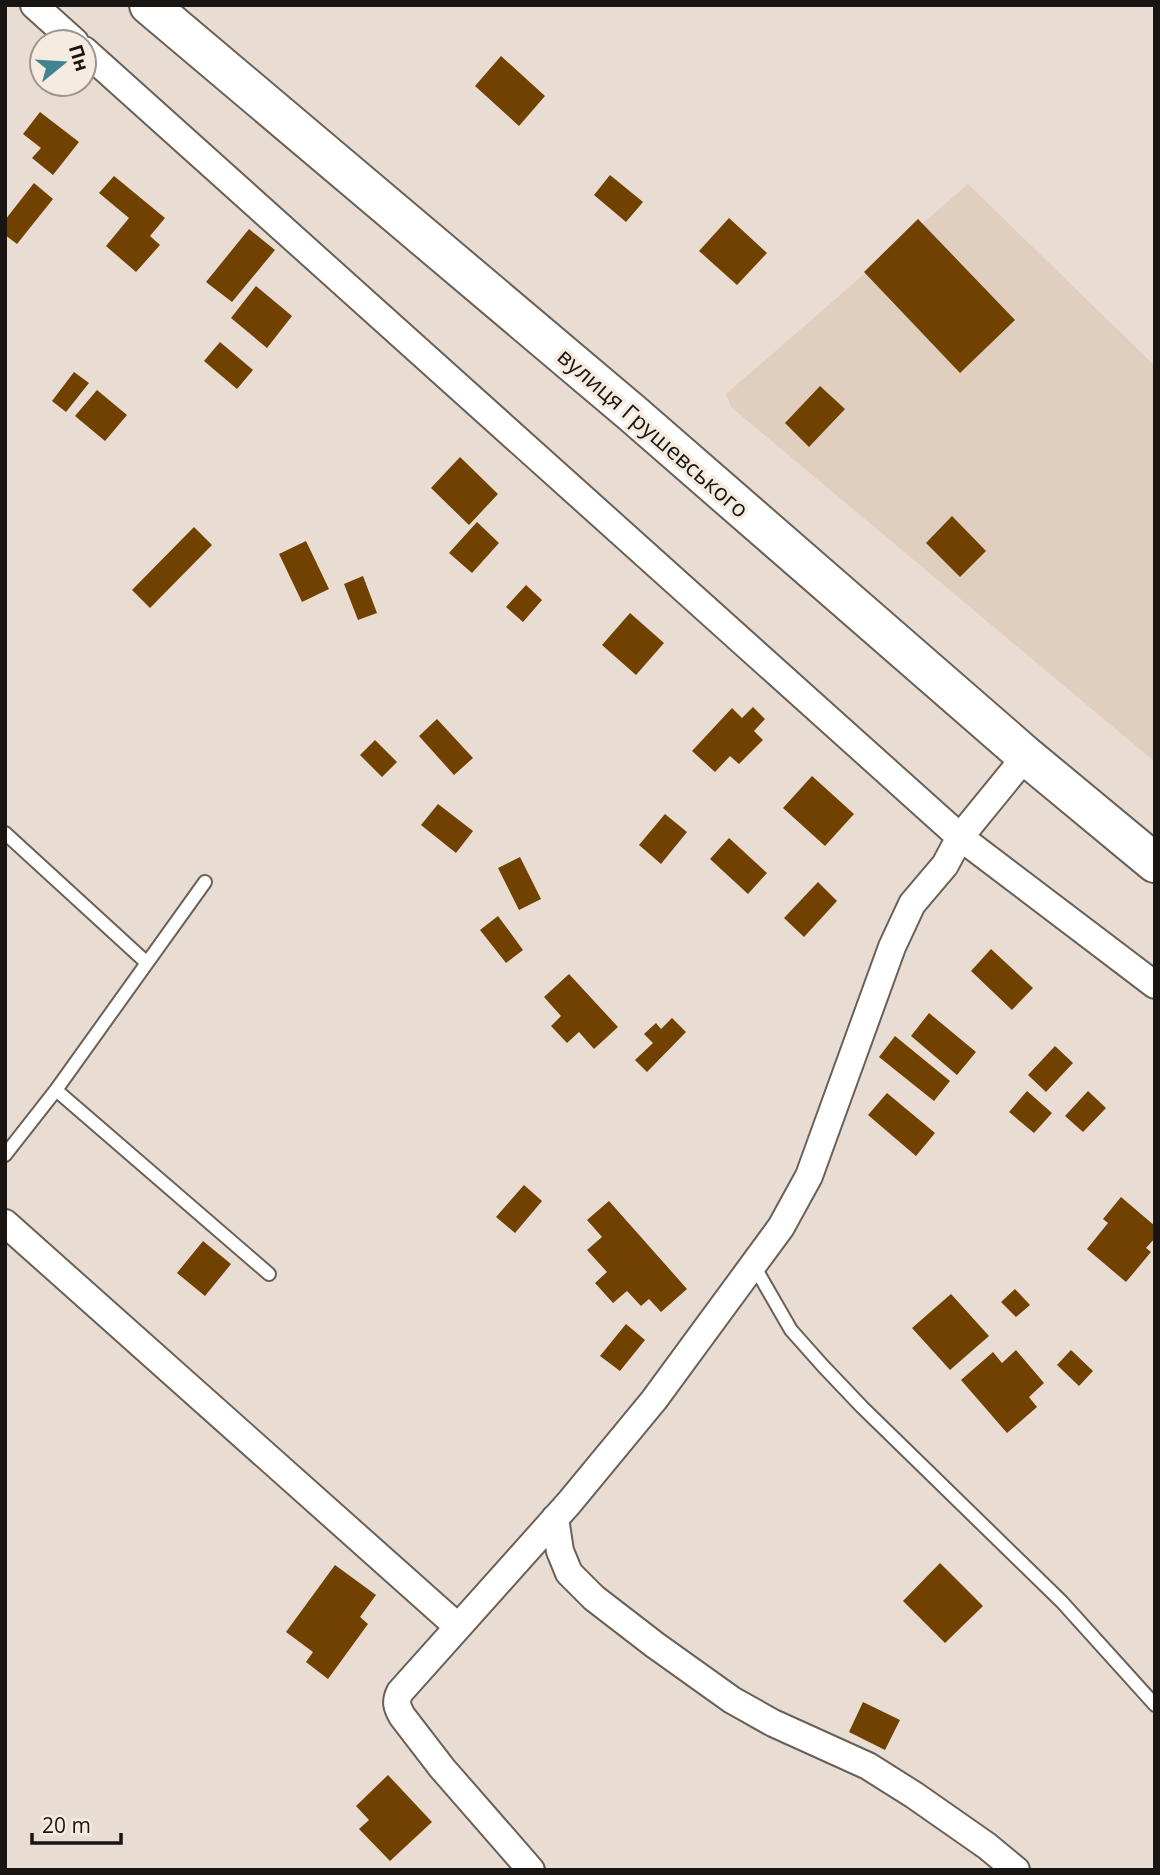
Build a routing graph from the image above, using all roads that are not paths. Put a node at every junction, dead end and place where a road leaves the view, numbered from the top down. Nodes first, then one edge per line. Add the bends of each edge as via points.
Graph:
1 (34, 5) edge
2 (149, 5) edge
3 (59, 28) edge
4 (98, 63) edge
5 (1026, 756) junction
6 (5, 833) edge
7 (960, 837) junction
8 (1155, 863) edge
9 (205, 882) dead end
10 (147, 963) junction
11 (1155, 985) edge
12 (56, 1090) junction
13 (5, 1155) edge
14 (5, 1223) edge
15 (753, 1264) junction
16 (269, 1274) dead end
17 (555, 1518) junction
18 (457, 1626) junction
19 (1155, 1705) edge
20 (531, 1870) edge
21 (1016, 1870) edge

1 - 3 street
2 - 5 highway, вулиця Грушевського via 632,413
4 - 7 street
5 - 7 street
5 - 8 highway, вулиця Грушевського
6 - 10 lane
7 - 11 street
7 - 15 street via 945,865 912,904 809,1176 781,1227
9 - 10 lane
10 - 12 lane
12 - 13 lane
12 - 16 lane
14 - 18 street
15 - 17 street via 654,1401
15 - 19 lane via 791,1330 823,1366 1062,1602
17 - 18 street
17 - 21 street via 569,1573 655,1645 752,1712 868,1766 914,1794
18 - 20 street via 400,1692 397,1707 442,1768

